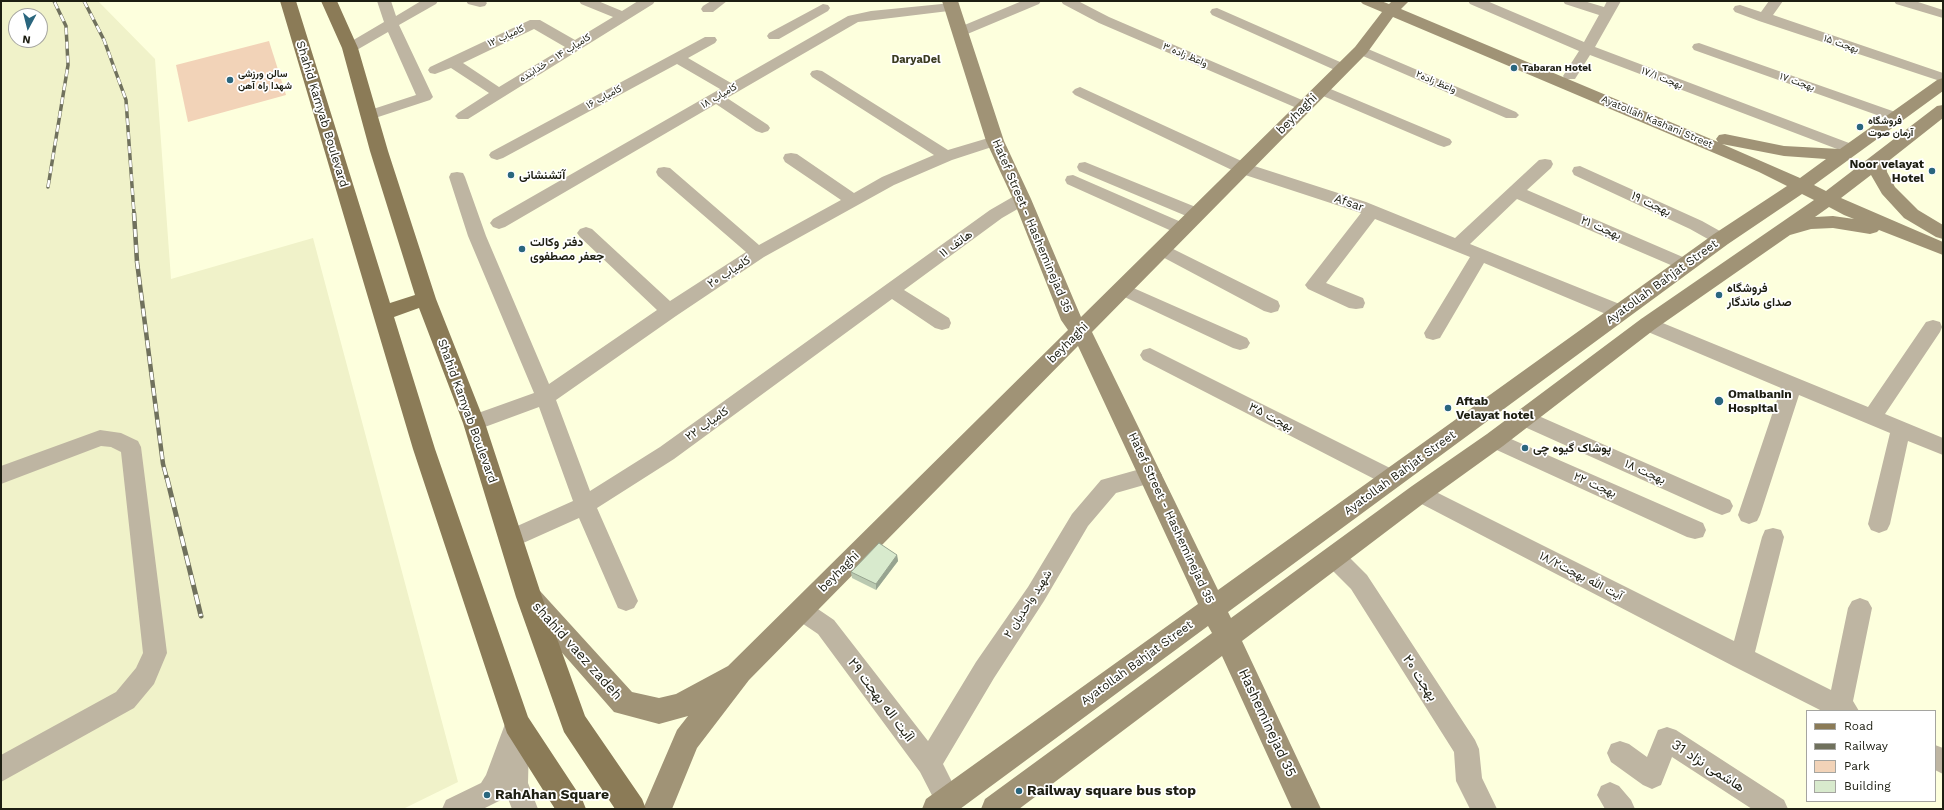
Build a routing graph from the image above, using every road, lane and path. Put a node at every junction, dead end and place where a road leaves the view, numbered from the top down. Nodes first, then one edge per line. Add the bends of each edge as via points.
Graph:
1 (288, 1) edge
2 (329, 1) edge
3 (384, 1) edge
4 (431, 1) edge
5 (586, 1) edge
6 (648, 1) edge
7 (720, 1) edge
8 (805, 1) edge
9 (1034, 1) edge
10 (1068, 1) edge
11 (1368, 1) edge
12 (1475, 1) edge
13 (1570, 1) edge
14 (1776, 1) edge
15 (1900, 1) edge
16 (951, 4) edge
17 (1395, 4) edge
18 (1611, 7) edge
19 (822, 8) junction
20 (708, 9) dead end
21 (1740, 9) dead end
22 (1217, 12) dead end
23 (1943, 14) edge
24 (622, 16) junction
25 (1764, 18) junction
26 (853, 19) junction
27 (392, 25) junction
28 (960, 32) junction
29 (774, 36) dead end
30 (710, 40) dead end
31 (574, 46) junction
32 (1699, 47) dead end
33 (350, 48) junction
34 (1361, 50) junction
35 (1587, 50) junction
36 (678, 58) junction
37 (452, 62) junction
38 (1342, 68) junction
39 (435, 70) dead end
40 (817, 74) dead end
41 (1570, 76) junction
42 (1943, 78) edge
43 (1943, 83) edge
44 (731, 89) junction
45 (1320, 90) junction
46 (1080, 92) dead end
47 (498, 93) junction
48 (717, 98) junction
49 (1304, 106) junction
50 (1943, 110) edge
51 (369, 115) junction
52 (1511, 115) dead end
53 (463, 116) dead end
54 (1896, 117) junction
55 (762, 128) dead end
56 (1724, 139) junction
57 (995, 141) junction
58 (1444, 142) dead end
59 (1847, 152) junction
60 (497, 155) dead end
61 (946, 156) junction
62 (791, 158) dead end
63 (1877, 162) junction
64 (1545, 164) dead end
65 (1086, 167) dead end
66 (1242, 168) junction
67 (1580, 171) dead end
68 (664, 172) dead end
69 (457, 177) dead end
70 (1073, 180) dead end
71 (1808, 181) junction
72 (1516, 192) junction
73 (1833, 194) junction
74 (853, 200) junction
75 (1022, 200) junction
76 (1372, 211) junction
77 (1197, 214) junction
78 (499, 223) dead end
79 (1182, 229) junction
80 (586, 233) dead end
81 (1772, 237) junction
82 (1721, 239) junction
83 (1940, 241) edge
84 (1457, 246) junction
85 (1161, 249) junction
86 (758, 253) junction
87 (1480, 255) junction
88 (1686, 265) junction
89 (1122, 289) junction
90 (893, 291) junction
91 (426, 300) junction
92 (1356, 303) dead end
93 (1272, 306) dead end
94 (669, 311) junction
95 (1620, 312) junction
96 (382, 313) junction
97 (942, 323) dead end
98 (1648, 324) junction
99 (1933, 327) dead end
100 (1081, 330) junction
101 (1433, 334) dead end
102 (1240, 343) dead end
103 (1150, 355) dead end
104 (1792, 385) junction
105 (545, 396) junction
106 (1872, 417) junction
107 (1525, 418) junction
108 (474, 423) junction
109 (1901, 429) junction
110 (1496, 440) junction
111 (1943, 447) edge
112 (1, 475) edge
113 (1151, 475) junction
114 (1392, 478) junction
115 (1420, 493) junction
116 (585, 505) junction
117 (1722, 506) dead end
118 (1749, 515) dead end
119 (1879, 524) dead end
120 (1695, 530) dead end
121 (1773, 537) dead end
122 (512, 539) junction
123 (1334, 557) junction
124 (529, 597) junction
125 (626, 601) dead end
126 (1214, 608) junction
127 (1860, 608) dead end
128 (801, 610) junction
129 (1227, 637) junction
130 (1741, 658) junction
131 (740, 671) junction
132 (1843, 709) edge
133 (517, 724) junction
134 (1620, 753) dead end
135 (928, 763) junction
136 (1, 769) edge
137 (484, 800) edge
138 (942, 805) edge
139 (454, 809) edge
140 (525, 809) edge
141 (572, 809) edge
142 (632, 809) edge
143 (657, 809) edge
144 (995, 809) edge
145 (1307, 809) edge
146 (1484, 809) edge
147 (1775, 809) edge

1 - 96 main road, Shahid Kamyab Boulevard
2 - 33 main road, Shahid Kamyab Boulevard
3 - 27 street
4 - 27 street
5 - 24 street
6 - 24 street, کامیاب ۱۴ - خدابنده
7 - 20 street
8 - 19 street
9 - 28 street
10 - 49 street, واعظ زاده ۳ via 1104,20
11 - 17 main road, Ayatollah Kashani Street
12 - 35 street, بهجت ۱۷/۱
13 - 18 street
14 - 25 street
15 - 23 street
16 - 26 street, کامیاب ۱۸
16 - 28 main road, Hatef Street - Hasheminejad 35
17 - 34 main road, beyhaghi
17 - 41 main road, Ayatollah Kashani Street
17 - 71 main road, Ayatollah Kashani Street via 1765,168
18 - 35 street
19 - 26 street
19 - 29 street
21 - 25 street, بهجت ۱۵
22 - 38 street
24 - 31 street, کامیاب ۱۴ - خدابنده
25 - 42 street, بهجت ۱۵
26 - 44 street, کامیاب ۱۸
27 - 33 street
27 - 51 street via 425,97
28 - 57 main road, Hatef Street - Hasheminejad 35
30 - 36 street, کامیاب ۱۶
31 - 37 street, کامیاب ۱۲ via 535,23
31 - 47 street, کامیاب ۱۴ - خدابنده
32 - 54 street, بهجت ۱۷
33 - 51 main road, Shahid Kamyab Boulevard
34 - 38 main road, beyhaghi
34 - 52 street, واعظ زاده۲
35 - 41 street
35 - 59 street, بهجت ۱۷/۱
36 - 44 street
36 - 60 street, کامیاب ۱۶
37 - 39 street, کامیاب ۱۲
37 - 47 street
38 - 45 main road, beyhaghi
40 - 61 street
41 - 56 main road, Ayatollah Kashani Street
43 - 54 main road, Ayatollah Bahjat Street
44 - 48 street, کامیاب ۱۸
45 - 49 main road, beyhaghi
45 - 58 street
46 - 66 street, Afsar
47 - 53 street, کامیاب ۱۴ - خدابنده
48 - 55 street
48 - 78 street, کامیاب ۱۸
49 - 66 main road, beyhaghi
50 - 63 main road
51 - 91 main road, Shahid Kamyab Boulevard
54 - 59 main road, Ayatollah Bahjat Street
56 - 59 main road via 1784,151
56 - 71 main road, Ayatollah Kashani Street
57 - 61 street, کامیاب ۲۰
57 - 75 main road, Hatef Street - Hasheminejad 35
59 - 71 main road, Ayatollah Bahjat Street
61 - 74 street, کامیاب ۲۰ via 888,181
62 - 74 street
63 - 73 main road
63 - 83 main road via 1878,172 1888,190
64 - 72 street
65 - 77 street
66 - 76 street, Afsar
66 - 77 main road, beyhaghi
67 - 82 street, بهجت ۱۹
68 - 86 street
69 - 105 street via 477,236
70 - 79 street
71 - 73 main road, Ayatollah Kashani Street
71 - 82 main road, Ayatollah Bahjat Street
72 - 84 street
72 - 88 street, بهجت ۲۱
73 - 81 main road
73 - 83 main road, Ayatollah Kashani Street via 1851,211
74 - 86 street, کامیاب ۲۰
75 - 90 street, هاتف ۱۱ via 996,214
75 - 100 main road, Hatef Street - Hasheminejad 35 via 1071,320
76 - 84 street, Afsar
76 - 92 street via 1314,285
77 - 79 main road, beyhaghi
79 - 85 main road, beyhaghi
80 - 94 street
81 - 83 main road via 1810,224 1833,222
81 - 98 main road
82 - 88 main road, Ayatollah Bahjat Street
84 - 87 street, Afsar
85 - 89 main road, beyhaghi
85 - 93 street
86 - 94 street, کامیاب ۲۰
87 - 95 street, Afsar
87 - 101 street
88 - 95 main road, Ayatollah Bahjat Street
89 - 100 main road, beyhaghi
89 - 102 street
90 - 97 street
90 - 116 street, کامیاب ۲۲ via 666,453
91 - 96 main road
91 - 108 main road, Shahid Kamyab Boulevard
94 - 105 street, کامیاب ۲۰
95 - 114 main road, Ayatollah Bahjat Street
96 - 133 main road, Shahid Kamyab Boulevard via 424,449
98 - 104 street
98 - 107 main road
99 - 106 street
100 - 113 main road, Hatef Street - Hasheminejad 35
100 - 128 main road, beyhaghi
103 - 114 street, بهجت ۳۵
104 - 106 street
104 - 118 street
105 - 108 street, کامیاب ۲۰
105 - 116 street
106 - 109 street
107 - 110 main road
107 - 117 street, بهجت ۱۸
108 - 122 main road, Shahid Kamyab Boulevard
109 - 111 street
109 - 119 street
110 - 115 main road
110 - 120 street, بهجت ۲۲
112 - 136 street via 100,438 114,439 131,447 154,653 145,676 125,700
113 - 126 main road, Hatef Street - Hasheminejad 35
113 - 135 street, شهید واحدیان ۲ via 1109,486 1080,520
114 - 126 main road, Ayatollah Bahjat Street
115 - 123 main road
115 - 130 street, آیت الله بهجت۱۸/۲
116 - 122 street, کامیاب ۲۲
116 - 125 street
121 - 130 street
122 - 124 main road, Shahid Kamyab Boulevard
123 - 129 main road
123 - 146 street, بهجت ۲۰ via 1359,582 1466,749 1469,781
124 - 131 main road, shahid vaez zadeh via 624,702 659,711 681,706
124 - 142 main road, Shahid Kamyab Boulevard via 574,723
126 - 129 main road, Hatef Street - Hasheminejad 35
126 - 138 main road, Ayatollah Bahjat Street
127 - 132 street
128 - 131 main road, beyhaghi
128 - 135 street, اآیت اله بهجت ۲۹ via 826,627
129 - 144 main road
129 - 145 main road, Hasheminejad 35
130 - 132 street, آیت الله بهجت۱۸/۲
131 - 143 main road via 687,739
133 - 137 street via 496,782
133 - 140 street via 515,783
133 - 141 main road, Shahid Kamyab Boulevard
134 - 147 street, هاشمی نژاد 31 via 1652,776 1667,739
135 - 138 street, اآیت اله بهجت ۲۹
137 - 139 street

